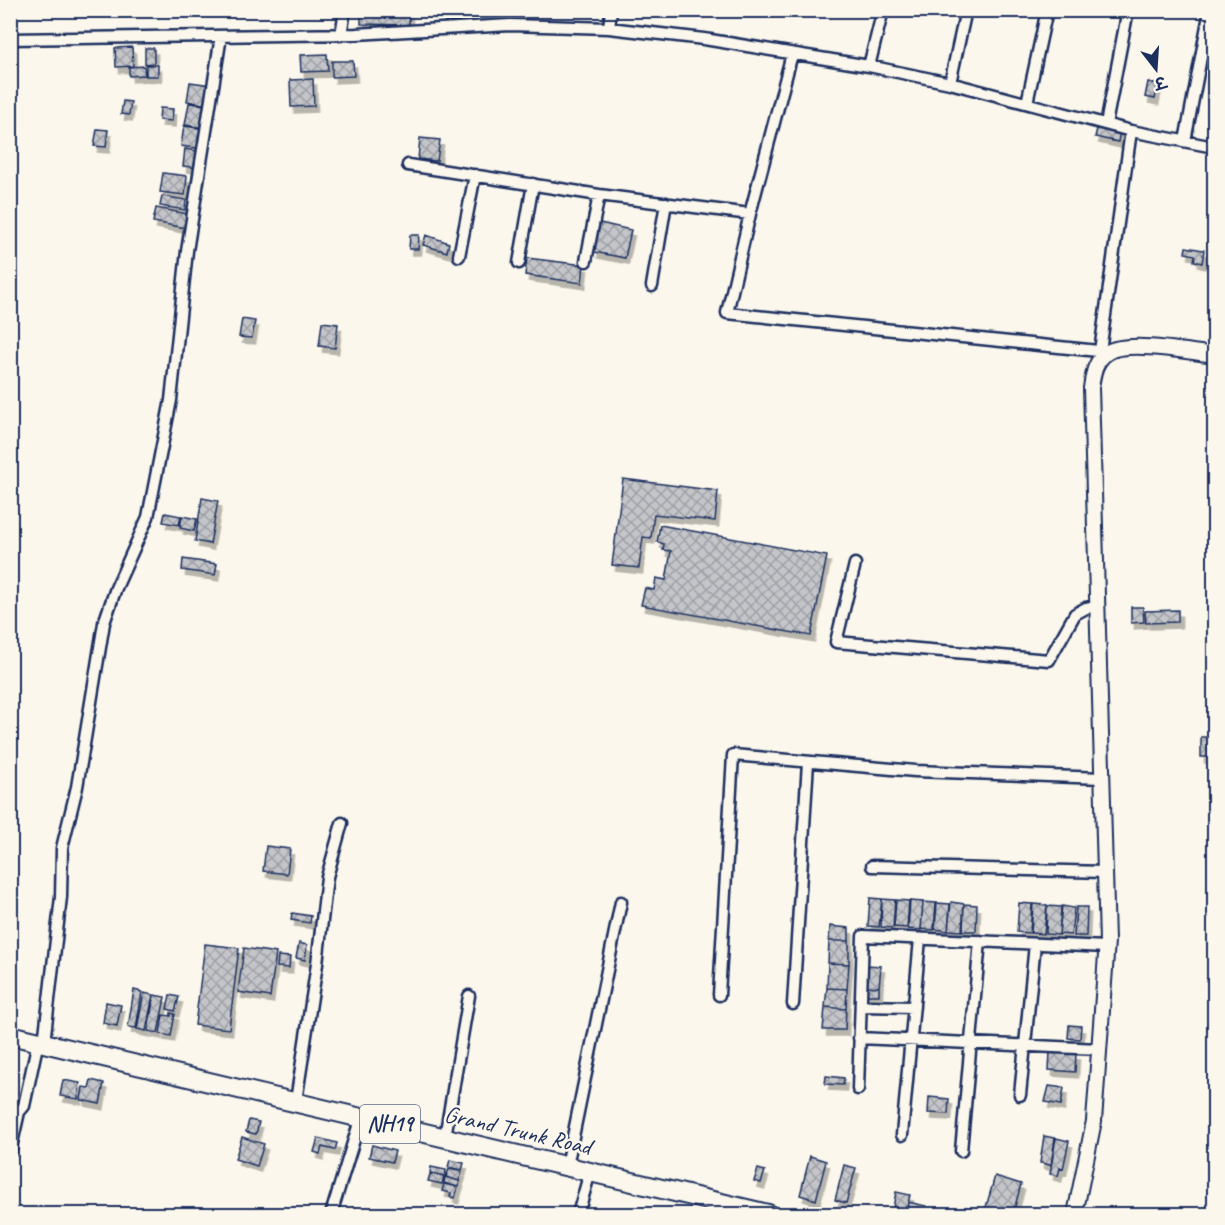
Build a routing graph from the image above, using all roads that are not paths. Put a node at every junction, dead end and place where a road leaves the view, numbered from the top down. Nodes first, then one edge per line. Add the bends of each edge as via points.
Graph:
1 (345, 10) edge
2 (611, 10) edge
3 (883, 10) edge
4 (966, 10) edge
5 (1047, 10) edge
6 (1128, 10) edge
7 (1210, 10) edge
8 (609, 28) junction
9 (341, 34) junction
10 (220, 36) junction
11 (10, 39) edge
12 (792, 54) junction
13 (869, 66) junction
14 (950, 83) junction
15 (1027, 103) junction
16 (1106, 124) junction
17 (1131, 131) junction
18 (1185, 141) junction
19 (1215, 147) edge
20 (408, 165) dead end
21 (475, 175) junction
22 (533, 184) junction
23 (599, 195) junction
24 (666, 203) junction
25 (750, 214) junction
26 (459, 256) dead end
27 (586, 261) dead end
28 (519, 263) dead end
29 (652, 286) dead end
30 (1104, 351) junction
31 (1215, 355) edge
32 (855, 564) dead end
33 (1097, 606) junction
34 (808, 762) junction
35 (1102, 778) junction
36 (342, 823) dead end
37 (872, 866) dead end
38 (1105, 872) junction
39 (621, 902) dead end
40 (920, 939) junction
41 (980, 941) junction
42 (1035, 944) junction
43 (1107, 946) junction
44 (469, 996) dead end
45 (719, 996) dead end
46 (793, 1004) dead end
47 (861, 1006) junction
48 (914, 1007) junction
49 (10, 1035) edge
50 (860, 1038) junction
51 (911, 1040) junction
52 (41, 1042) junction
53 (971, 1043) junction
54 (1024, 1045) junction
55 (1099, 1048) junction
56 (858, 1089) dead end
57 (1020, 1095) dead end
58 (296, 1101) junction
59 (361, 1117) junction
60 (903, 1136) dead end
61 (445, 1137) junction
62 (961, 1151) dead end
63 (10, 1152) edge
64 (567, 1166) junction
65 (590, 1172) junction
66 (331, 1215) edge
67 (578, 1215) edge
68 (768, 1215) edge
69 (1076, 1215) edge

1 - 9 street
2 - 8 street
3 - 13 street
4 - 14 street
5 - 15 street
6 - 16 street
7 - 18 street
8 - 9 street via 510,25
8 - 12 street
9 - 10 street
10 - 11 street
10 - 52 street via 187,251 171,400 148,518 104,623 77,788 62,848 61,897
12 - 13 street
12 - 25 street
13 - 14 street
14 - 15 street
15 - 16 street
16 - 17 street
17 - 18 street
17 - 30 street
18 - 19 street
20 - 21 street
21 - 22 street
21 - 26 street
22 - 23 street
22 - 28 street
23 - 24 street
23 - 27 street
24 - 25 street
24 - 29 street
25 - 30 street via 727,313
30 - 31 street via 1125,347
30 - 33 street via 1095,367 1091,388
32 - 33 street via 836,642 1049,660 1075,614
33 - 35 street
34 - 35 street via 915,771
34 - 45 street via 733,755
34 - 46 street
35 - 38 street
36 - 58 street via 327,877
37 - 38 street
38 - 43 street
39 - 64 street
40 - 41 street
40 - 47 street via 863,936
40 - 48 street
41 - 42 street
41 - 53 street
42 - 43 street
42 - 54 street
43 - 55 street
44 - 61 street
47 - 48 street
47 - 50 street
48 - 51 street
49 - 52 highway, Grand Trunk Road / NH19
50 - 51 street
50 - 56 street
51 - 53 street
51 - 60 street
52 - 58 highway, Grand Trunk Road / NH19
52 - 63 street
53 - 54 street
53 - 62 street
54 - 55 street
54 - 57 street
55 - 69 street via 1094,1121
58 - 59 highway, Grand Trunk Road / NH19
59 - 61 highway, Grand Trunk Road / NH19
59 - 66 street
61 - 64 highway, Grand Trunk Road / NH19
64 - 65 highway, Grand Trunk Road / NH19
65 - 67 street
65 - 68 highway, Grand Trunk Road / NH19

